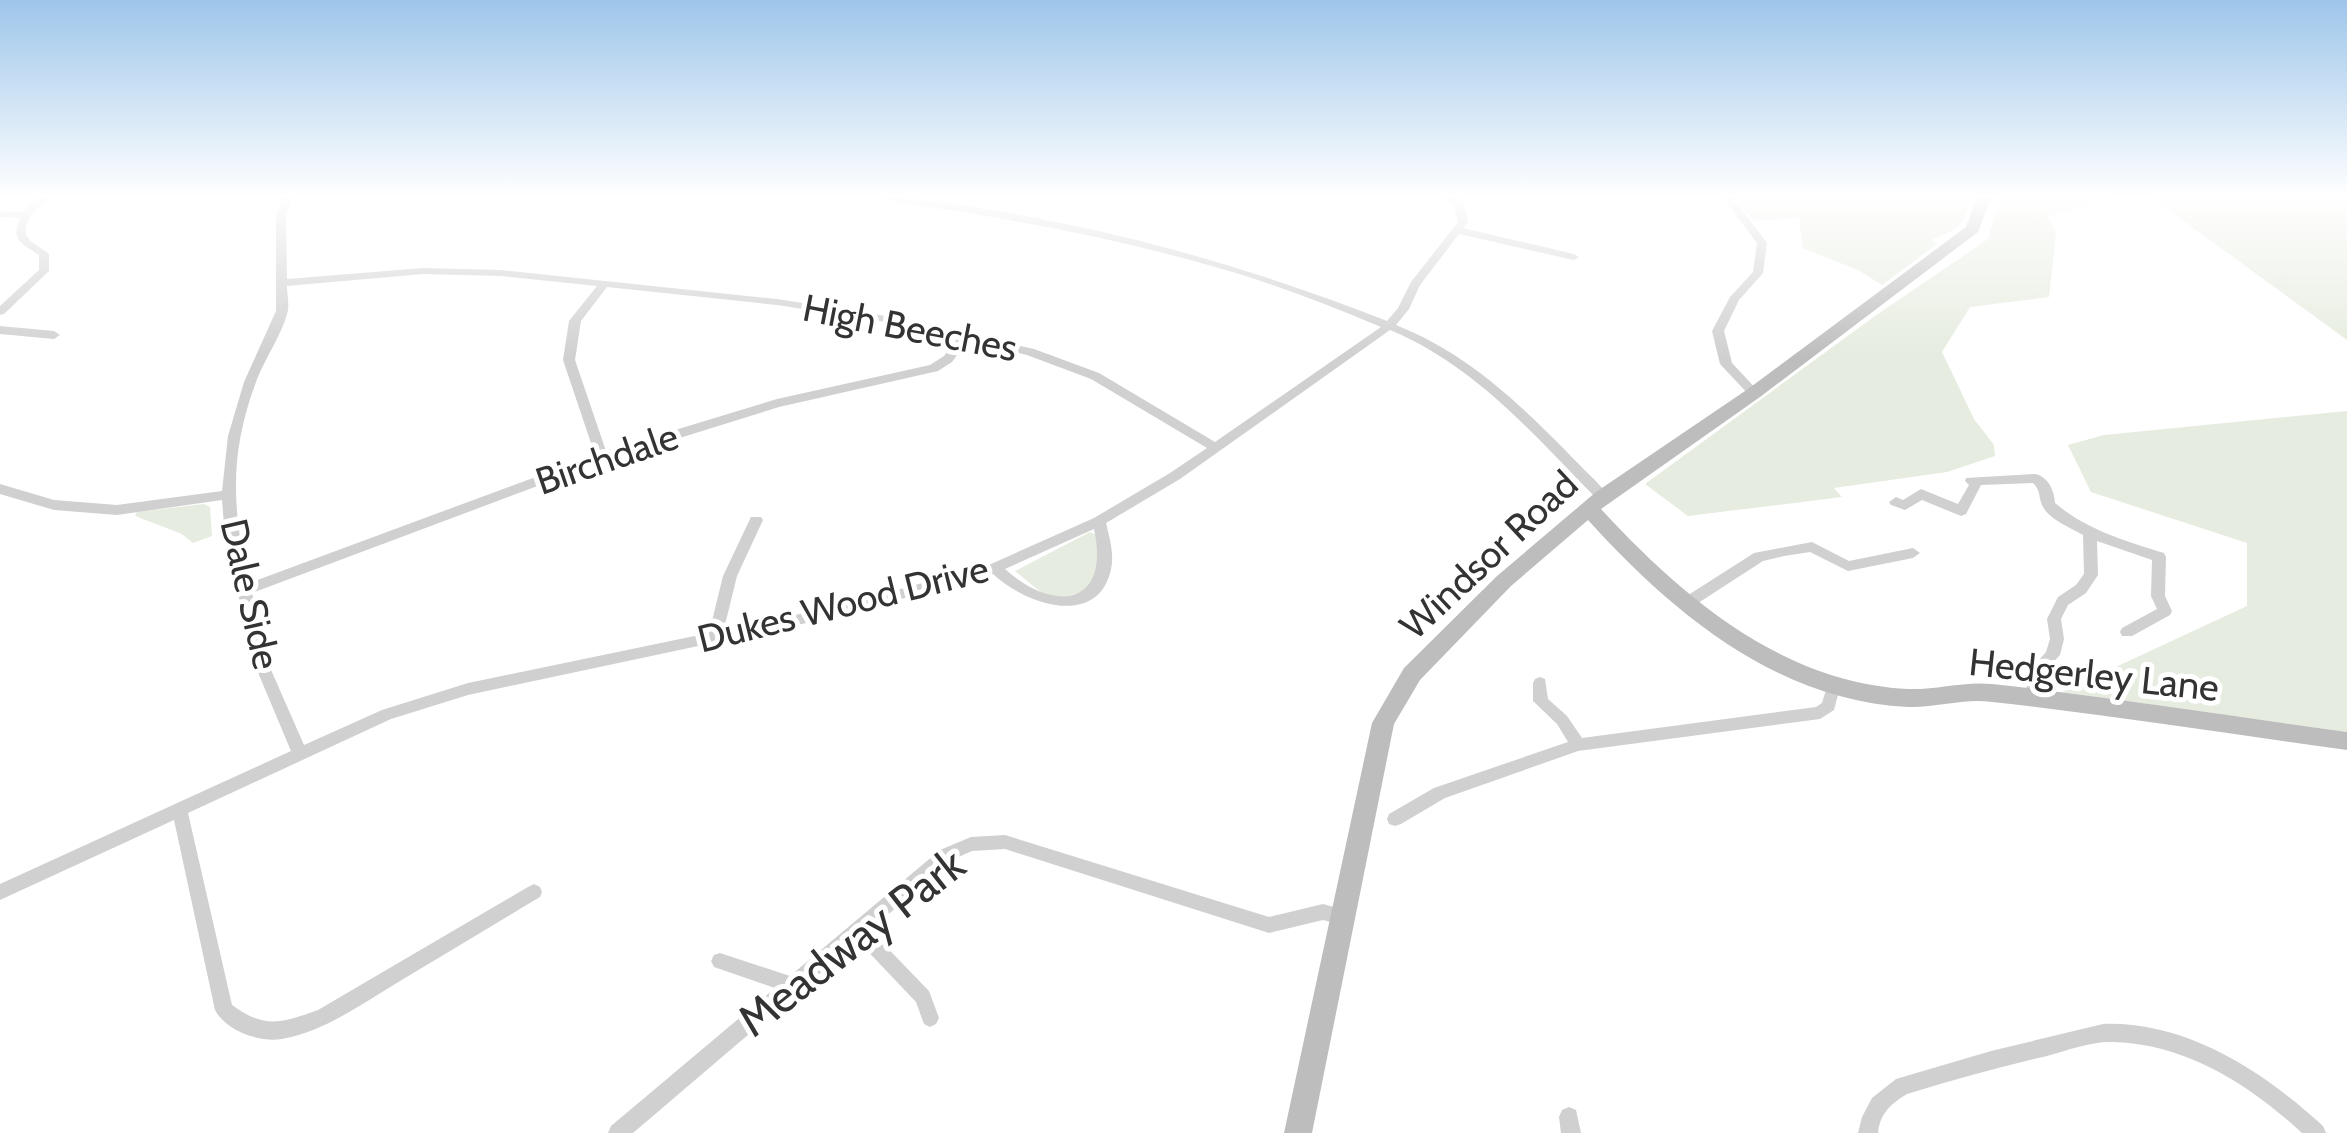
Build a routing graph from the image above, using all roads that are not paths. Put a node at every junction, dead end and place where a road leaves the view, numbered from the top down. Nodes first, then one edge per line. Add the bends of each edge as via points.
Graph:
1 (39, 251) edge
2 (283, 251) edge
3 (1162, 251) edge
4 (1441, 251) edge
5 (1551, 251) edge
6 (1761, 251) edge
7 (1943, 251) edge
8 (1574, 256) dead end
9 (284, 282) junction
10 (605, 283) junction
11 (0, 312) edge
12 (1389, 326) junction
13 (0, 330) edge
14 (54, 335) dead end
15 (965, 336) junction
16 (1754, 393) junction
17 (1215, 447) junction
18 (602, 460) junction
19 (0, 489) edge
20 (228, 495) junction
21 (1896, 502) dead end
22 (1596, 503) junction
23 (756, 520) dead end
24 (1099, 520) junction
25 (2090, 534) junction
26 (1914, 553) dead end
27 (995, 568) junction
28 (245, 590) junction
29 (1687, 602) junction
30 (2128, 632) dead end
31 (716, 636) junction
32 (1540, 682) dead end
33 (1833, 687) junction
34 (2031, 697) junction
35 (2347, 741) edge
36 (1578, 745) junction
37 (302, 755) junction
38 (180, 810) junction
39 (1395, 819) dead end
40 (0, 892) edge
41 (534, 892) dead end
42 (1343, 916) junction
43 (858, 930) junction
44 (720, 961) dead end
45 (791, 985) junction
46 (930, 1018) dead end
47 (618, 1133) edge
48 (1298, 1133) edge
49 (1868, 1133) edge
50 (2316, 1133) edge

1 - 11 street via 44,270
2 - 9 street, Dale Side
3 - 12 street via 1240,270
4 - 12 street
5 - 8 street
6 - 16 street via 1758,273 1718,331 1726,364
7 - 16 main road, Windsor Road
9 - 10 street, High Beeches via 423,271
9 - 20 street, Dale Side via 282,311 234,436
10 - 15 street, High Beeches via 777,302
10 - 18 street via 575,321 568,360
12 - 17 street, Dukes Wood Drive
12 - 22 street via 1440,349 1484,382
13 - 14 street
15 - 17 street, High Beeches via 1095,376
15 - 18 street, Birchdale via 934,368 779,403
16 - 22 main road, Windsor Road
17 - 24 street, Dukes Wood Drive
18 - 28 street, Birchdale
19 - 20 street via 54,505 117,510
20 - 28 street, Dale Side
21 - 25 street via 1906,505 1921,494 1961,511 1974,481 2036,478 2049,505
22 - 29 main road, Hedgerley Lane via 1633,558
22 - 42 main road, Windsor Road via 1504,581 1412,674 1383,722
23 - 31 street via 734,559
24 - 27 street, Dukes Wood Drive
24 - 27 street via 1105,566 1100,582 1079,598 1037,599
25 - 30 street via 2159,557 2158,596 2165,612
25 - 34 street via 2090,575 2054,619 2054,655 2041,666
26 - 29 street via 1848,566 1812,547 1784,551 1759,557
27 - 31 street, Dukes Wood Drive
28 - 37 street, Dale Side via 261,663
29 - 33 main road, Hedgerley Lane via 1763,658
31 - 37 street, Dukes Wood Drive via 468,689 388,714
32 - 36 street via 1542,701
33 - 34 main road, Hedgerley Lane via 1909,698 1986,692
33 - 36 street via 1829,706 1802,718
34 - 35 main road, Hedgerley Lane
36 - 39 street via 1440,793
37 - 38 street, Dukes Wood Drive
38 - 40 street, Dukes Wood Drive
38 - 41 street via 224,1010 248,1030 286,1031 323,1017
42 - 43 street, Meadway Park via 1324,912 1269,925 1005,842 971,844 946,855
42 - 48 main road, Windsor Road
43 - 45 street, Meadway Park
43 - 46 street via 923,997
44 - 45 street
45 - 47 street, Meadway Park
49 - 50 street via 1876,1107 1903,1086 2118,1033 2208,1058 2274,1096

